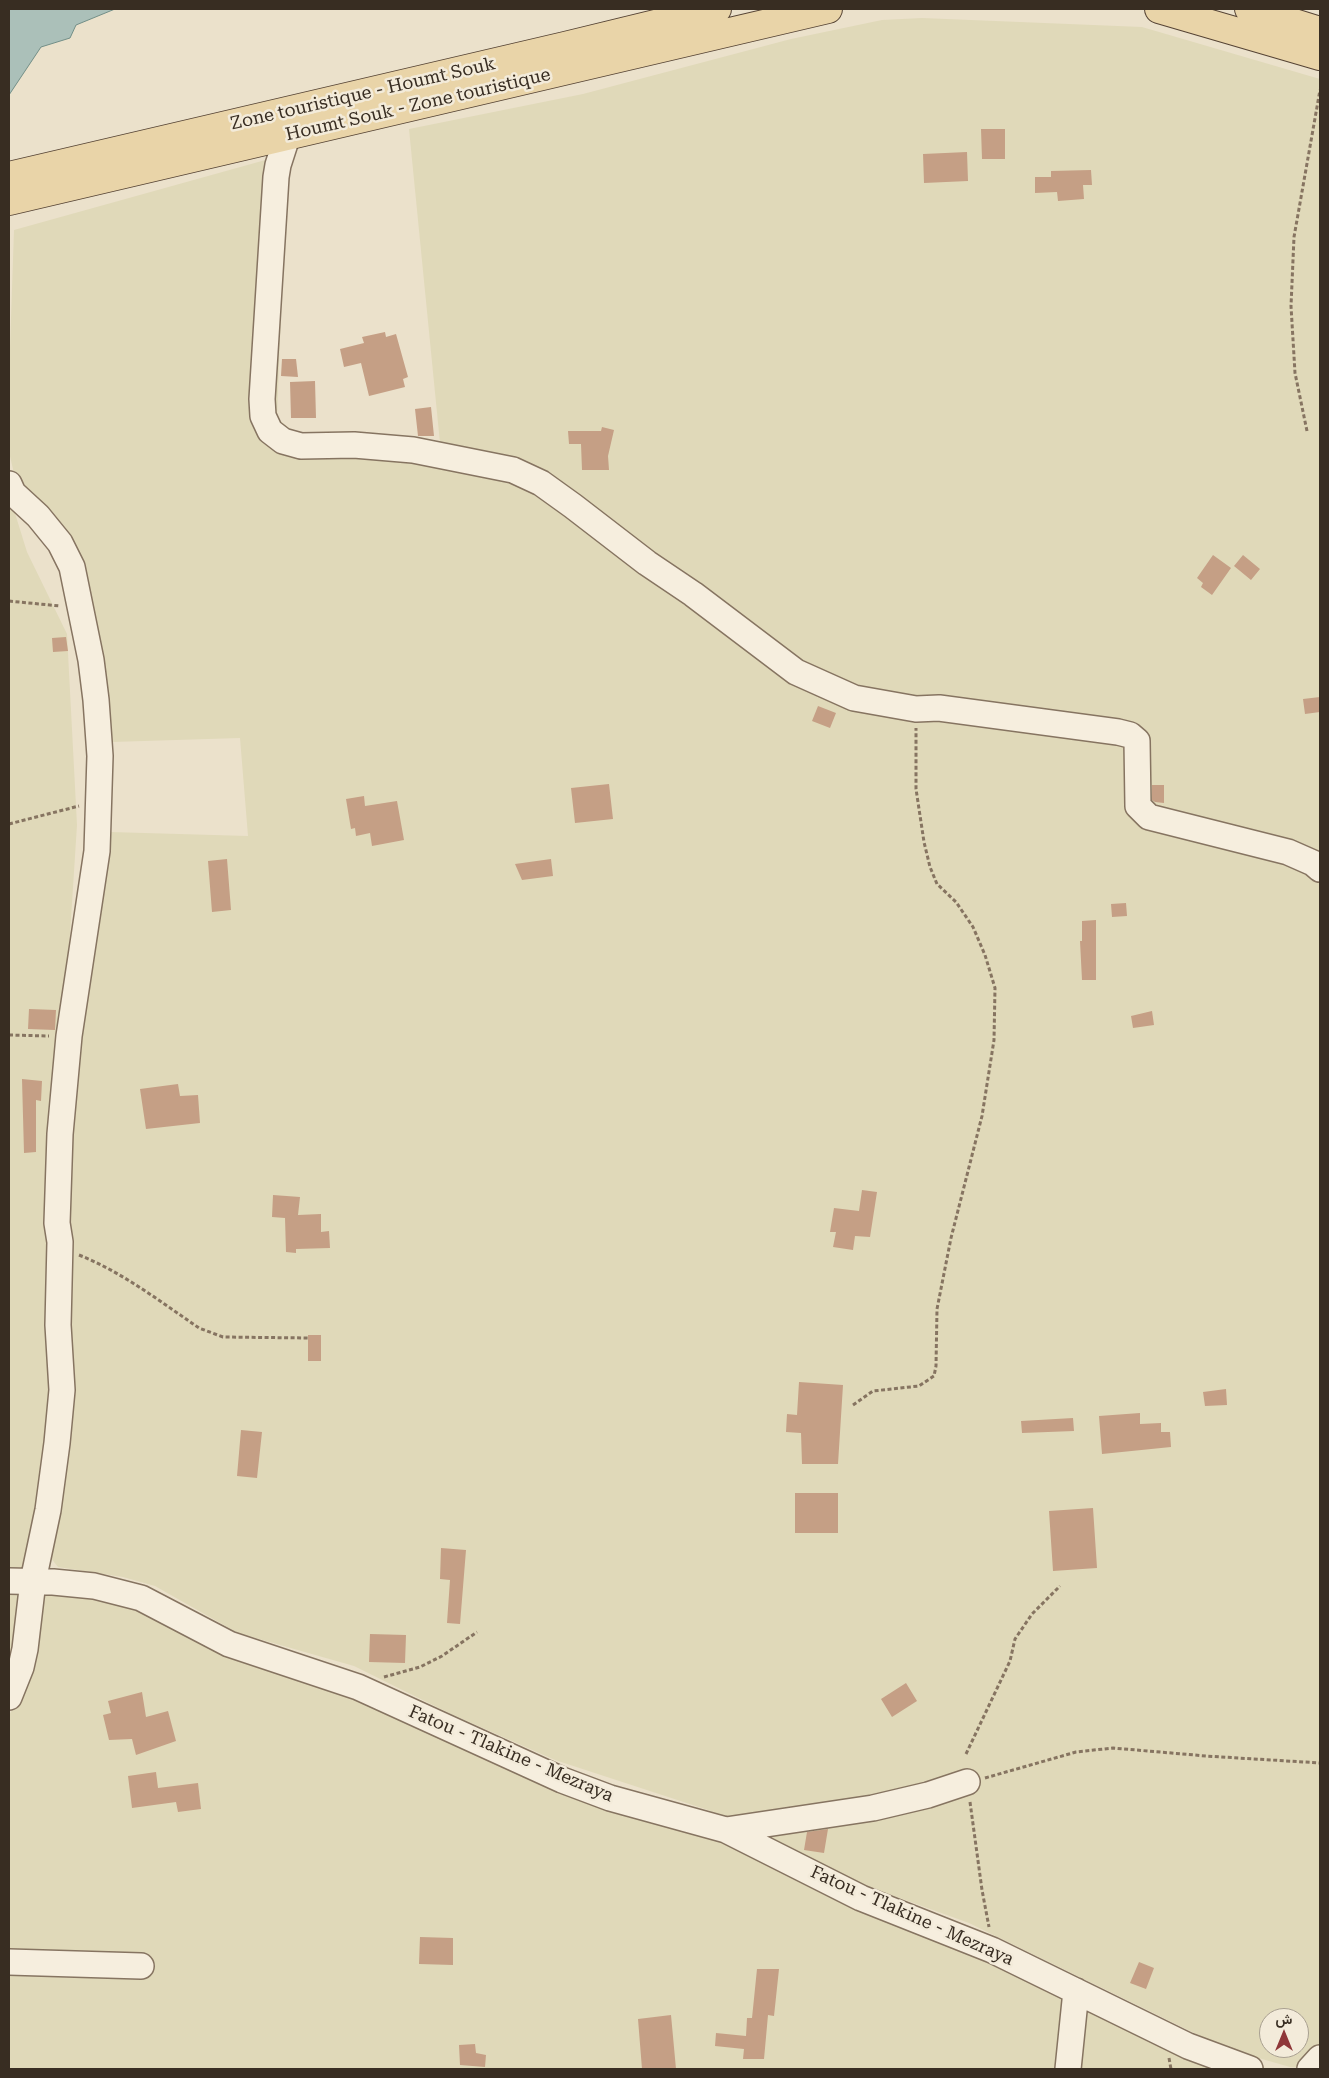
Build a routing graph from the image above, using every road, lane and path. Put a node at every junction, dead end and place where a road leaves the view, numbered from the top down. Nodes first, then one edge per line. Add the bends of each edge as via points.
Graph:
1 (717, 9) edge
2 (828, 9) edge
3 (1159, 9) edge
4 (1249, 9) edge
5 (1320, 31) edge
6 (1320, 56) edge
7 (1320, 90) edge
8 (287, 123) junction
9 (9, 176) edge
10 (9, 202) edge
11 (1307, 432) dead end
12 (9, 484) edge
13 (9, 600) edge
14 (80, 604) junction
15 (916, 709) junction
16 (99, 806) junction
17 (9, 824) edge
18 (1320, 869) edge
19 (9, 1035) edge
20 (70, 1036) junction
21 (60, 1242) junction
22 (308, 1338) dead end
23 (853, 1405) dead end
24 (21, 1581) edge
25 (1060, 1586) dead end
26 (478, 1632) dead end
27 (358, 1687) junction
28 (9, 1697) edge
29 (966, 1754) dead end
30 (1320, 1762) edge
31 (967, 1782) junction
32 (726, 1830) junction
33 (992, 1950) junction
34 (9, 1962) edge
35 (141, 1966) dead end
36 (1076, 1991) junction
37 (1320, 2058) edge
38 (1068, 2069) edge
39 (1250, 2069) edge
40 (1310, 2069) edge

1 - 8 main road, Zone touristique - Houmt Souk
2 - 8 main road, Houmt Souk - Zone touristique via 448,99
3 - 6 main road
4 - 5 main road
7 - 11 path via 1294,237 1291,306 1295,373
8 - 9 main road, Zone touristique - Houmt Souk
8 - 10 main road, Houmt Souk - Zone touristique via 134,174
8 - 15 street via 276,177 262,399 263,416 270,431 284,441 301,446 354,445 413,450 513,470 541,483 565,500 796,672 854,698
12 - 14 street via 13,493 60,543 72,567
13 - 14 path via 61,606
14 - 16 street via 96,700
15 - 18 street via 939,708 1130,735 1136,741 1138,806 1149,817 1288,852
15 - 23 path via 916,789 924,842 937,884 956,902 985,955 995,988 994,1040 982,1116 951,1238 937,1310 934,1376 920,1386 873,1391
16 - 17 path via 83,805
16 - 20 street via 97,851
19 - 20 path
20 - 21 street via 60,1134 57,1223
21 - 22 path via 78,1244 80,1255 113,1270 207,1332 223,1337
21 - 24 street via 58,1325 62,1390 57,1443 48,1510
24 - 27 street, Fatou - Tlakine - Mezraya via 119,1591 149,1602 229,1644
24 - 28 street via 21,1667
25 - 29 path via 1032,1614 1015,1640 1004,1674
26 - 27 path via 420,1667
27 - 32 street, Fatou - Tlakine - Mezraya via 591,1791
30 - 31 path via 1105,1748 1076,1752
31 - 32 street via 873,1808
31 - 33 path
32 - 33 street, Fatou - Tlakine - Mezraya via 861,1898
33 - 36 street, Fatou - Tlakine - Mezraya
34 - 35 street
36 - 38 street
36 - 39 street, Fatou - Tlakine - Mezraya via 1188,2046
37 - 40 street

